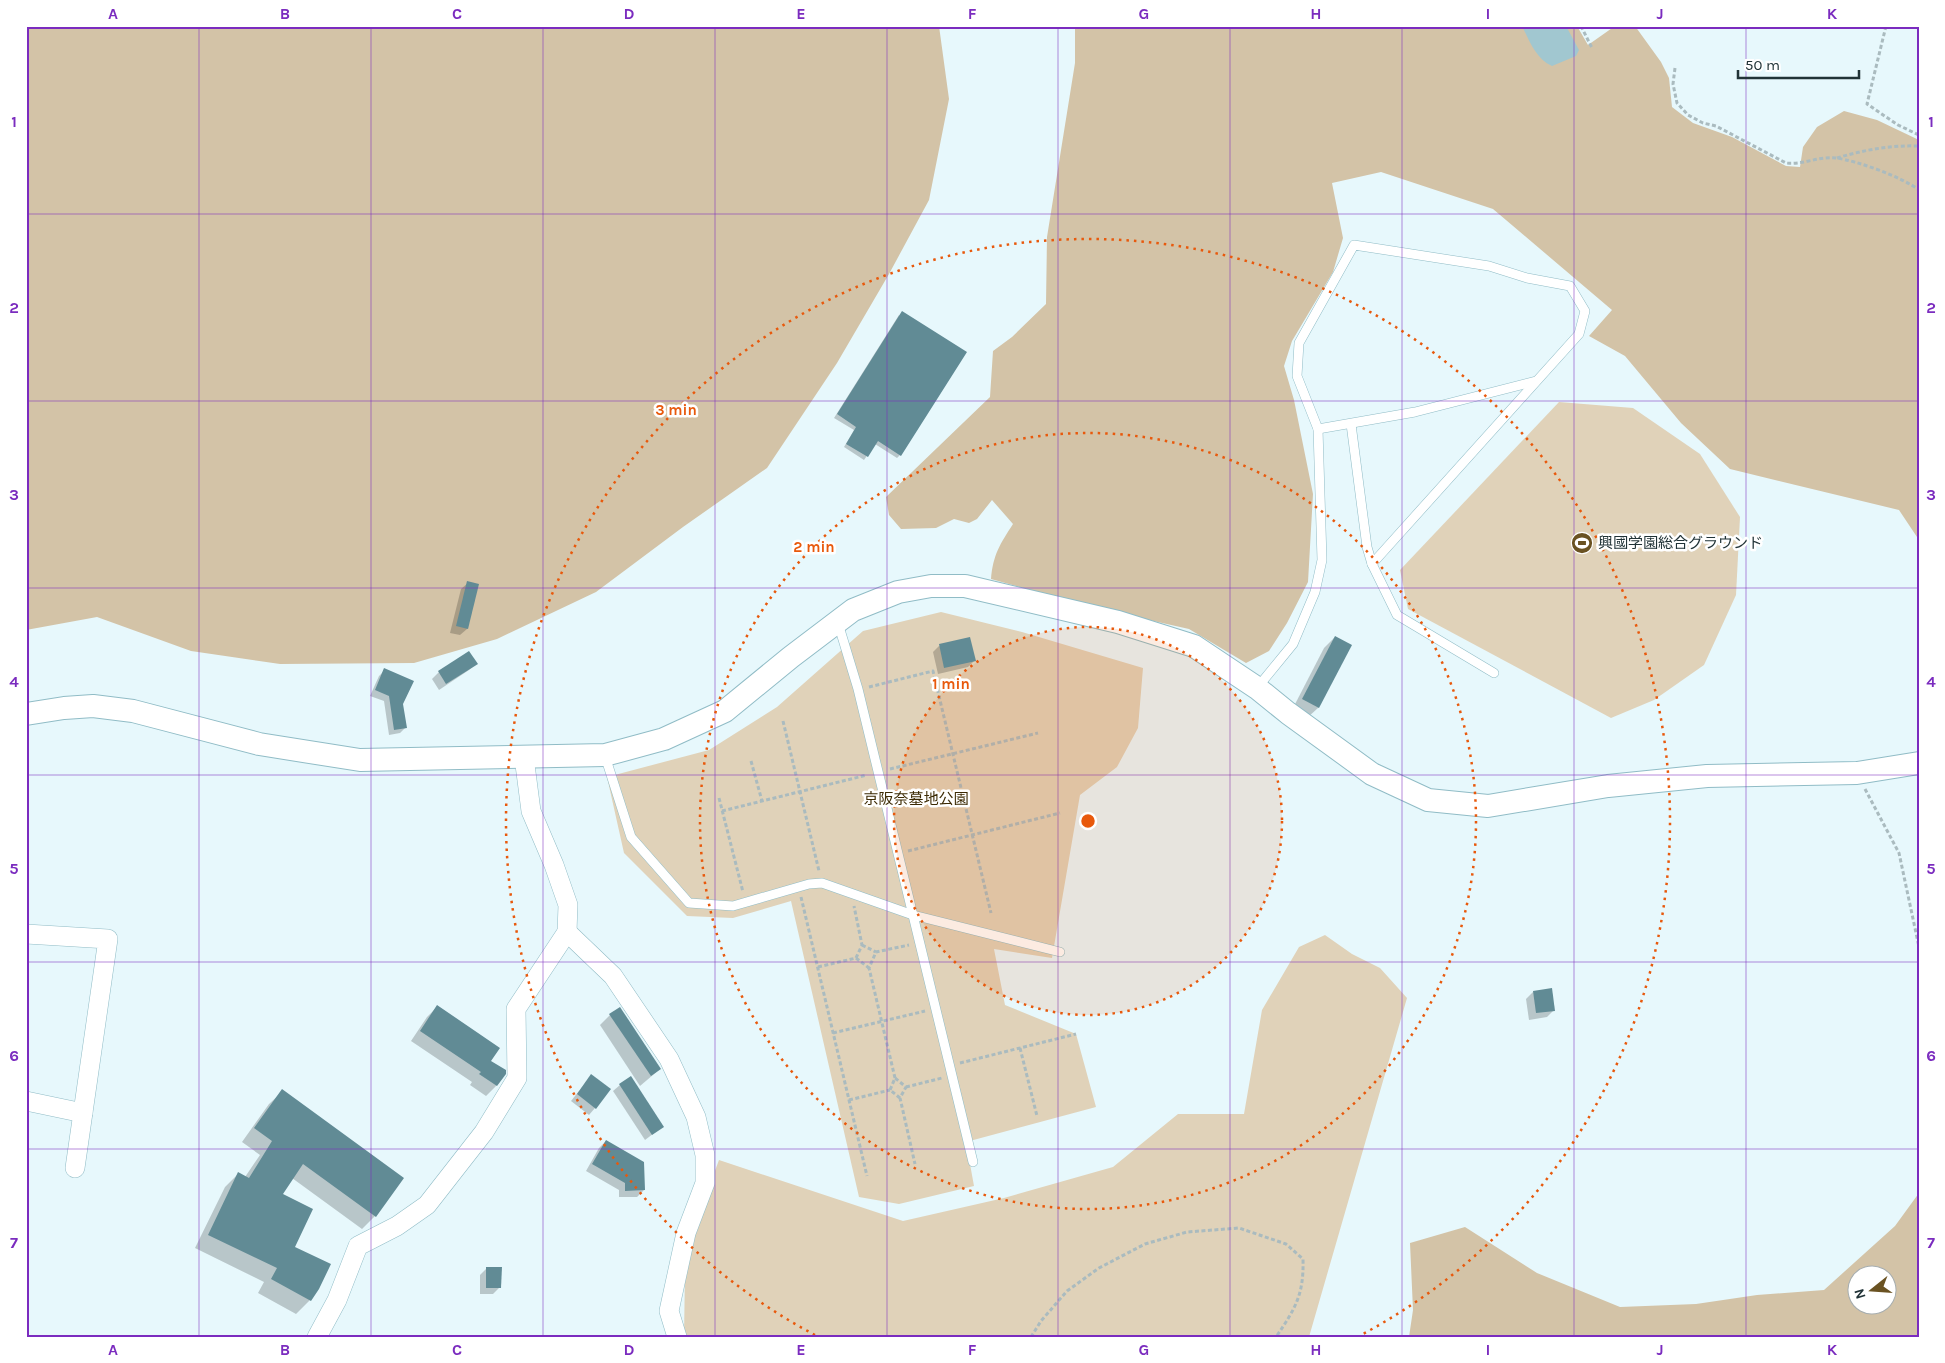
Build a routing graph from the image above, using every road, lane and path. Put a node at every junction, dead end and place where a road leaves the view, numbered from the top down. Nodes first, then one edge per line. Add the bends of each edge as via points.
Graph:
1 (1581, 26) edge
2 (1886, 26) edge
3 (1592, 48) dead end
4 (1676, 68) dead end
5 (1919, 134) edge
6 (1919, 146) edge
7 (1836, 158) junction
8 (1919, 190) edge
9 (1536, 381) junction
10 (1351, 424) junction
11 (1318, 430) junction
12 (1372, 564) junction
13 (838, 622) junction
14 (1494, 673) dead end
15 (1256, 688) junction
16 (858, 689) junction
17 (26, 714) edge
18 (783, 721) dead end
19 (605, 755) junction
20 (524, 757) junction
21 (752, 761) dead end
22 (1919, 763) edge
23 (1857, 773) junction
24 (719, 798) dead end
25 (762, 801) dead end
26 (1060, 813) dead end
27 (972, 835) junction
28 (898, 853) junction
29 (822, 884) junction
30 (799, 887) junction
31 (851, 894) junction
32 (746, 902) junction
33 (991, 913) dead end
34 (913, 915) junction
35 (567, 932) junction
36 (26, 934) edge
37 (920, 942) junction
38 (862, 945) junction
39 (1919, 947) edge
40 (876, 952) junction
41 (1060, 952) dead end
42 (856, 958) junction
43 (818, 967) junction
44 (869, 968) junction
45 (936, 1008) junction
46 (882, 1021) junction
47 (833, 1033) junction
48 (1076, 1034) dead end
49 (1020, 1048) junction
50 (950, 1066) junction
51 (952, 1075) junction
52 (895, 1078) junction
53 (906, 1086) junction
54 (890, 1090) junction
55 (900, 1098) junction
56 (849, 1100) junction
57 (26, 1101) edge
58 (83, 1113) junction
59 (1037, 1116) dead end
60 (973, 1162) dead end
61 (915, 1164) dead end
62 (75, 1168) dead end
63 (867, 1176) dead end
64 (317, 1337) edge
65 (677, 1337) edge
66 (1031, 1337) edge
67 (1276, 1337) edge

1 - 3 path
2 - 5 path via 1867,104 1898,126
4 - 7 path via 1673,84 1677,103 1702,123 1716,126 1786,163
6 - 7 path via 1886,147
7 - 8 path via 1875,169
9 - 10 lane via 1415,412
9 - 11 lane via 1579,334 1585,311 1570,286 1527,278 1489,266 1354,246 1299,343 1297,376
9 - 12 lane
10 - 11 lane
10 - 12 lane via 1366,547
11 - 15 lane via 1322,560 1315,592 1293,644
12 - 14 lane via 1397,615
13 - 15 street via 853,610 898,592 931,586 965,586 1118,622 1194,646
13 - 16 lane
13 - 19 street via 725,711 664,740
15 - 23 street via 1372,774 1428,800 1488,806 1608,786 1707,776
16 - 27 path via 933,671
16 - 28 lane
17 - 20 street via 93,706 133,711 259,744 360,760
18 - 29 path
19 - 20 street
19 - 32 lane via 631,837 689,903 734,906
20 - 35 street via 531,811 568,905
21 - 25 path
22 - 23 street
23 - 39 path via 1899,853
24 - 32 path
26 - 27 path
27 - 28 path
27 - 33 path
28 - 34 lane
29 - 30 lane
29 - 31 lane
30 - 32 lane
30 - 43 path
31 - 34 lane
31 - 38 path
34 - 37 lane
34 - 41 lane
35 - 64 street via 516,1009 517,1078 484,1132 427,1205 397,1226 358,1246 337,1300
35 - 65 street via 613,976 669,1059 696,1116 705,1155 705,1184 686,1233 669,1311
36 - 58 street via 108,939
37 - 40 path
37 - 45 lane
38 - 40 path
38 - 42 path
40 - 44 path
42 - 43 path
42 - 44 path
43 - 47 path
44 - 46 path
45 - 46 path
45 - 50 lane
46 - 47 path
46 - 52 path
47 - 56 path
48 - 49 path
49 - 50 path
49 - 59 path
50 - 51 lane
51 - 53 path
51 - 60 lane
52 - 53 path
52 - 54 path
53 - 55 path
54 - 55 path
54 - 56 path
55 - 61 path
56 - 63 path
57 - 58 street
58 - 62 street
66 - 67 path via 1067,1291 1099,1268 1145,1244 1187,1232 1240,1228 1286,1244 1303,1259 1304,1279 1296,1308

